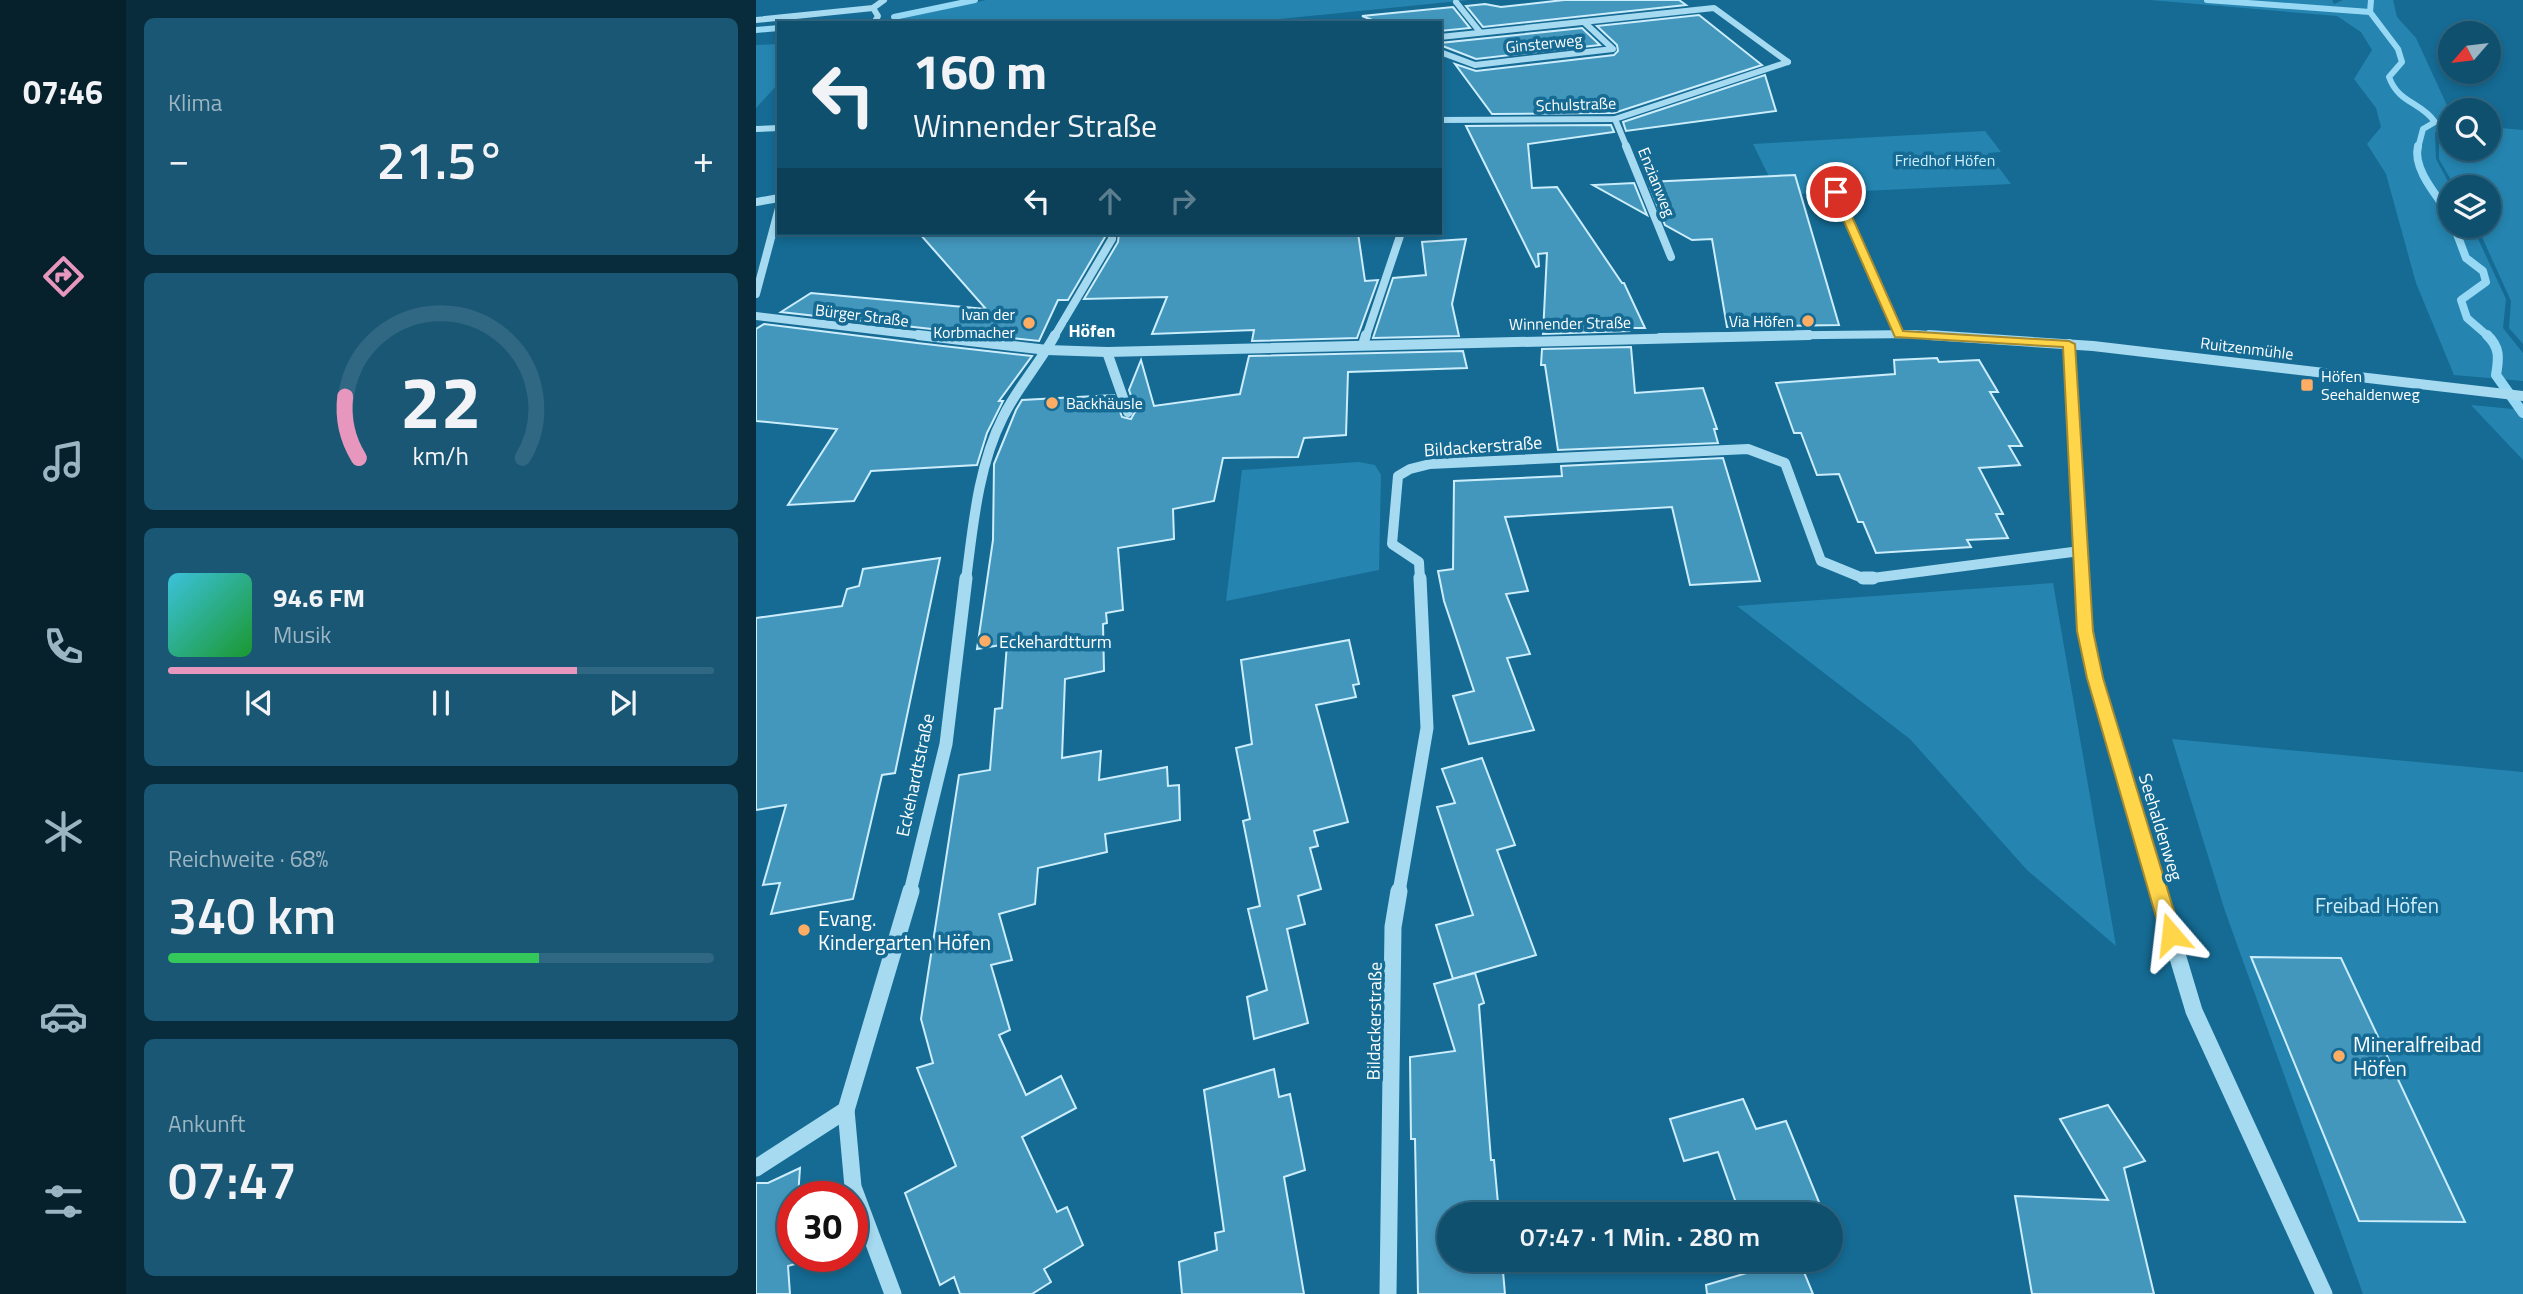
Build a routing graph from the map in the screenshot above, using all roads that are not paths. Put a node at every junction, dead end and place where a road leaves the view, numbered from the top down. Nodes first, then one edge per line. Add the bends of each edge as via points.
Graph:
1 (884, 0) edge
2 (1456, 2) dead end
3 (873, 8) junction
4 (756, 20) edge
5 (875, 21) edge
6 (1584, 22) junction
7 (1480, 32) junction
8 (1442, 37) edge
9 (1442, 53) edge
10 (1615, 119) junction
11 (1442, 120) edge
12 (777, 128) edge
13 (756, 129) edge
14 (1836, 192) dead end
15 (777, 198) edge
16 (756, 202) edge
17 (777, 215) edge
18 (1112, 235) edge
19 (1400, 235) edge
20 (1671, 257) dead end
21 (756, 294) edge
22 (756, 316) edge
23 (1899, 334) junction
24 (2069, 344) junction
25 (1363, 345) junction
26 (2093, 346) joint
27 (1047, 350) junction
28 (1107, 352) junction
29 (2523, 396) edge
30 (1128, 412) dead end
31 (2080, 551) junction
32 (846, 1110) junction
33 (756, 1168) edge
34 (893, 1294) edge
35 (1388, 1294) edge
36 (2324, 1294) edge

1 - 3 street
2 - 7 street
3 - 4 street
3 - 5 street via 878,16
6 - 7 street
6 - 9 street, Ginsterweg via 1613,49 1475,65
6 - 10 street, Schulstraße via 1714,8 1788,62
7 - 8 street
10 - 11 street, Schulstraße
10 - 20 street, Enzianweg
12 - 13 street
14 - 23 street
15 - 16 street
17 - 21 street
18 - 27 street
19 - 25 street
22 - 27 street, Bürger Straße
23 - 24 street, Winnender Straße
23 - 25 street, Winnender Straße
24 - 26 street, Winnender Straße
24 - 31 street, Seehaldenweg
25 - 28 street, Winnender Straße
26 - 29 street, Ruitzenmühle
27 - 28 street, Winnender Straße
27 - 32 street, Eckehardtstraße via 1003,416 991,445 974,515 946,744 912,886
28 - 30 street
31 - 35 street, Bildackerstraße via 1865,579 1821,561 1785,463 1748,449 1430,464 1398,476 1392,544 1419,562 1427,728 1393,927
31 - 36 street, Seehaldenweg via 2085,631 2095,678 2194,1011
32 - 33 street
32 - 34 street via 853,1187

